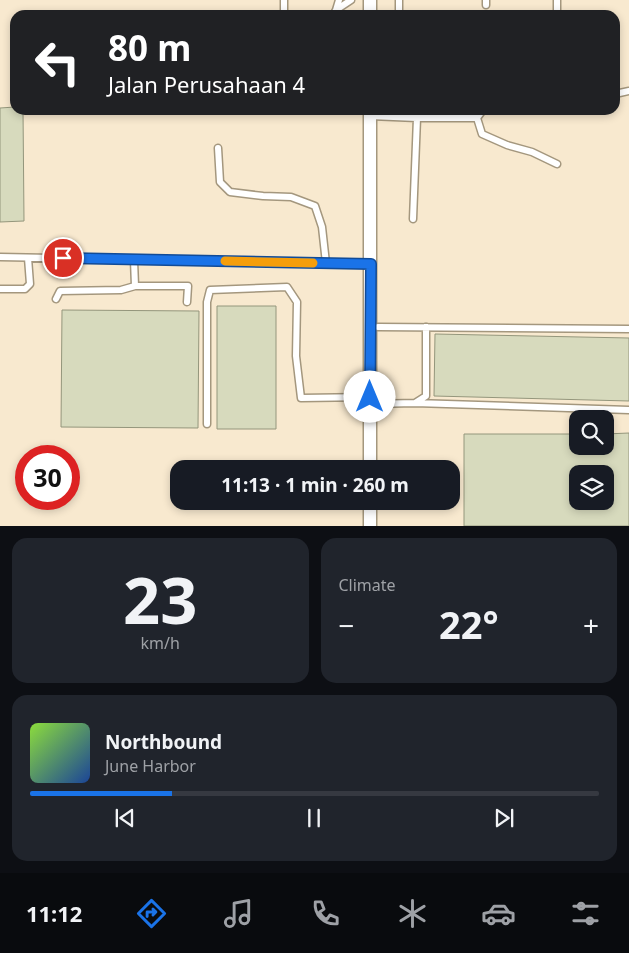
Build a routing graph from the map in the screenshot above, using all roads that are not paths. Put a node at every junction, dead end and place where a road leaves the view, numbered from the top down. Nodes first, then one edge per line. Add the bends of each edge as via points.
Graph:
1 (351, 0) edge
2 (338, 10) edge
3 (370, 115) edge
4 (389, 115) edge
5 (479, 115) edge
6 (417, 118) junction
7 (477, 118) junction
8 (218, 148) dead end
9 (557, 164) dead end
10 (413, 219) dead end
11 (0, 257) edge
12 (28, 258) junction
13 (134, 260) junction
14 (326, 263) junction
15 (371, 264) junction
16 (135, 286) junction
17 (0, 289) edge
18 (56, 299) dead end
19 (187, 302) dead end
20 (378, 327) dead end
21 (426, 327) junction
22 (629, 329) edge
23 (370, 401) junction
24 (415, 403) junction
25 (629, 410) edge
26 (207, 424) dead end
27 (370, 460) edge
28 (370, 510) edge
29 (370, 526) edge

1 - 2 lane
3 - 15 street
4 - 6 lane
5 - 7 lane
6 - 7 lane
6 - 10 lane
7 - 9 lane via 482,134
8 - 14 lane via 220,182 230,192 291,197 315,206 322,227
11 - 12 lane
12 - 13 lane
12 - 17 lane via 30,284 25,289
13 - 14 lane
13 - 16 lane
14 - 15 lane
15 - 23 street
16 - 18 lane via 121,290 60,291
16 - 19 lane via 188,286
20 - 21 lane
21 - 22 lane
21 - 24 lane via 426,396
23 - 24 lane
23 - 26 lane via 301,398 296,356 297,302 287,287 210,290 207,302
23 - 27 street
24 - 25 lane
28 - 29 street

